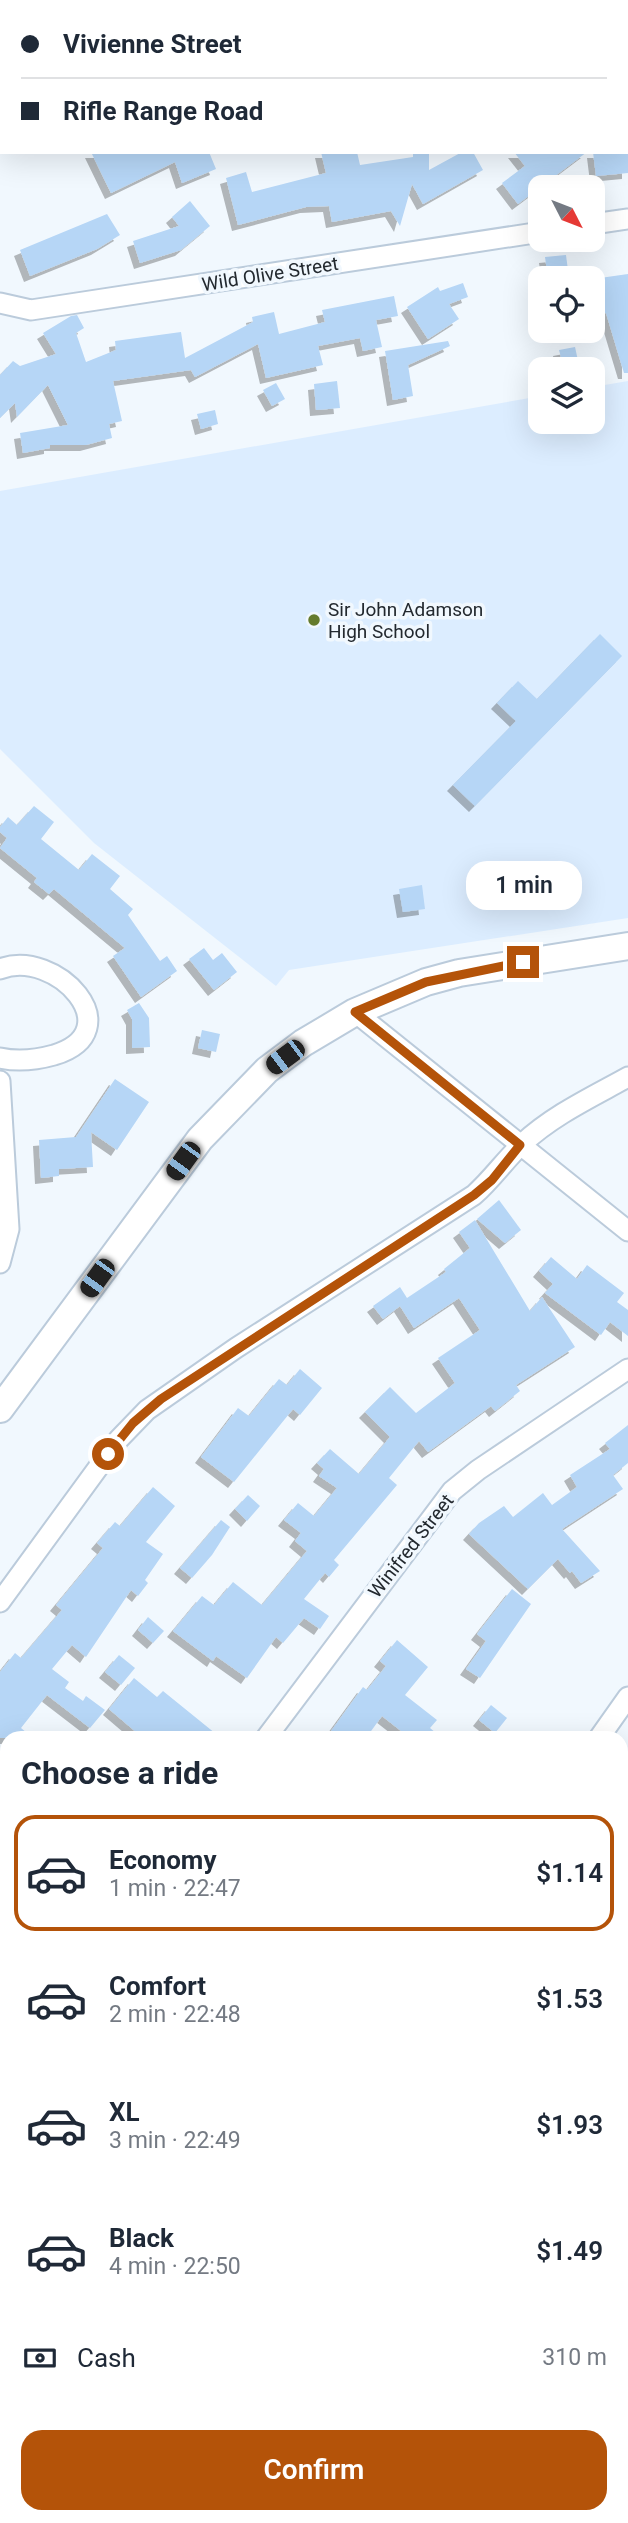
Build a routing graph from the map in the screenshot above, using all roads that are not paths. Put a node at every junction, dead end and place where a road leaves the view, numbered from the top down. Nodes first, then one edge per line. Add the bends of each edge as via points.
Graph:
1 (628, 219) edge
2 (606, 222) edge
3 (528, 234) edge
4 (0, 303) edge
5 (628, 946) edge
6 (0, 969) edge
7 (355, 1012) junction
8 (0, 1058) edge
9 (628, 1077) edge
10 (0, 1081) edge
11 (520, 1145) junction
12 (628, 1231) edge
13 (0, 1263) edge
14 (628, 1369) edge
15 (0, 1409) edge
16 (0, 1602) edge
17 (628, 1697) edge
18 (271, 1731) edge
19 (604, 1731) edge

1 - 2 street
3 - 4 street, Wild Olive Street via 31,310
5 - 7 main road via 459,973
6 - 8 street via 27,966 58,976 84,1001 88,1020 80,1040 70,1049 31,1060
7 - 11 street
7 - 15 main road via 303,1043 226,1108
9 - 11 street via 563,1113
10 - 13 street via 9,1229
11 - 12 street
11 - 16 street via 474,1195 147,1410 119,1439
14 - 18 street, Winifred Street via 452,1491
17 - 19 street

